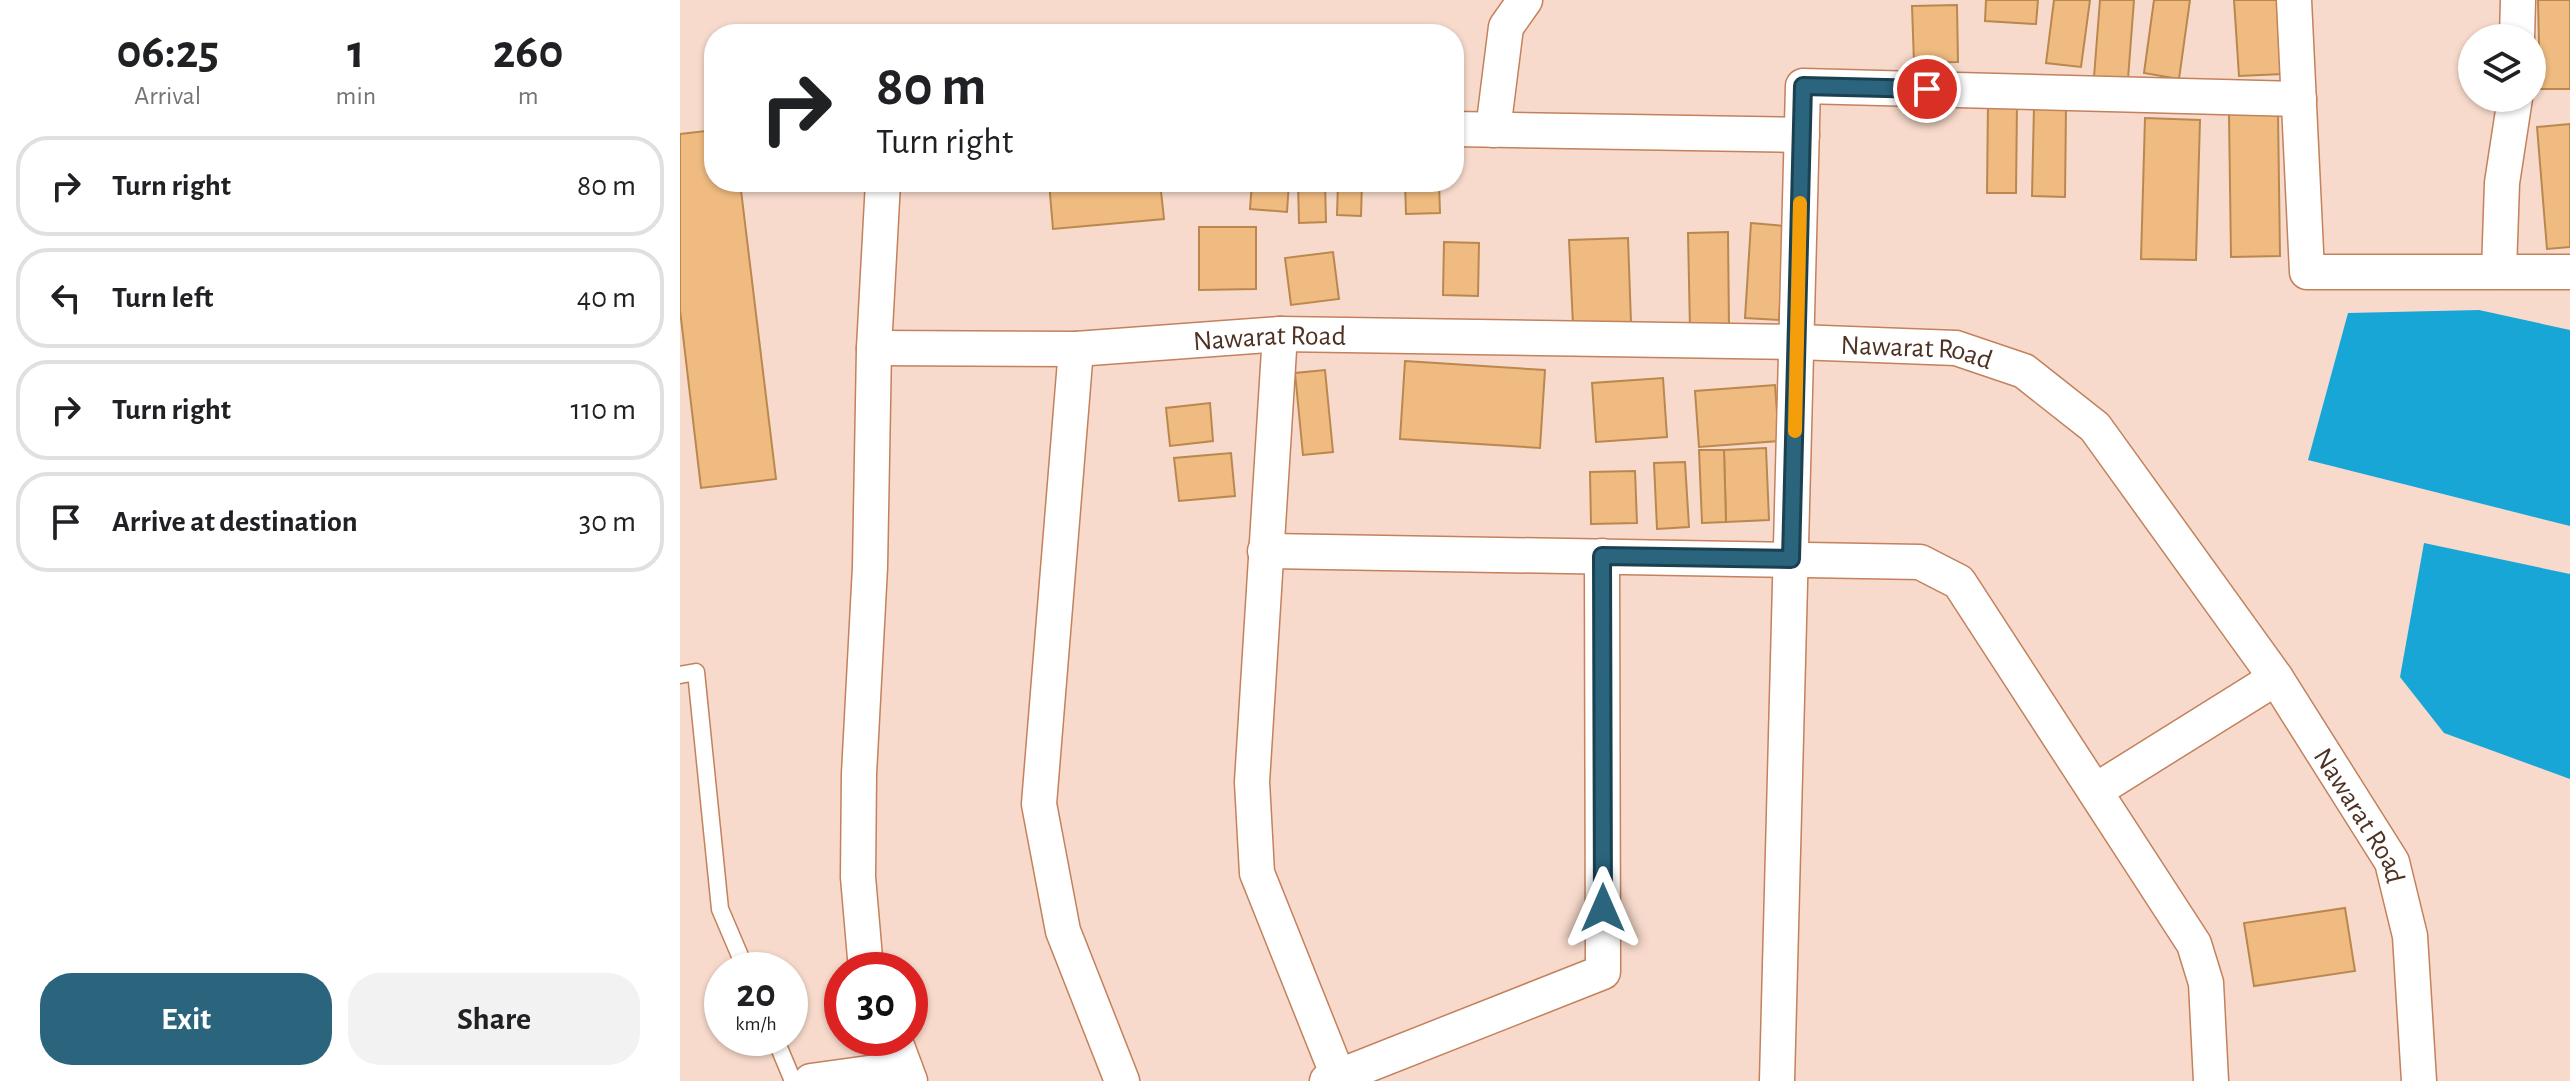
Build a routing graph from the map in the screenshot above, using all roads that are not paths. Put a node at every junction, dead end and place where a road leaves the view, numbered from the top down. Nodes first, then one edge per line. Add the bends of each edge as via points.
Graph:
1 (1525, 0) edge
2 (2294, 0) edge
3 (2518, 0) edge
4 (2517, 24) edge
5 (2299, 99) junction
6 (2513, 112) edge
7 (1464, 129) edge
8 (1493, 130) junction
9 (1802, 135) junction
10 (882, 192) edge
11 (2499, 271) junction
12 (2570, 272) edge
13 (1280, 334) junction
14 (1797, 342) junction
15 (874, 348) junction
16 (1076, 349) junction
17 (1265, 551) junction
18 (1602, 556) junction
19 (1791, 559) junction
20 (680, 675) edge
21 (2276, 678) junction
22 (2095, 791) junction
23 (738, 952) edge
24 (864, 952) edge
25 (783, 1056) edge
26 (903, 1062) edge
27 (1335, 1080) edge
28 (793, 1081) edge
29 (811, 1081) edge
30 (1122, 1081) edge
31 (1777, 1081) edge
32 (2211, 1081) edge
33 (2419, 1081) edge

1 - 8 street via 1506,27
2 - 5 street
3 - 4 street
5 - 9 street via 1803,86
5 - 11 street via 2307,272
6 - 11 street via 2502,183
7 - 8 street
8 - 9 street
9 - 14 street
10 - 15 street
11 - 12 street
13 - 14 street, Nawarat Road
13 - 16 street, Nawarat Road
13 - 17 street
14 - 19 street
14 - 21 street, Nawarat Road via 1956,348 2024,371 2095,427
15 - 16 street, Nawarat Road
15 - 24 street via 859,788
16 - 30 street via 1039,804 1063,931
17 - 18 street
17 - 27 street via 1252,782 1257,873
18 - 19 street
18 - 27 street via 1603,972
19 - 22 street via 1920,562 1959,582
19 - 31 street
20 - 23 lane via 696,672 720,909
21 - 22 street
21 - 33 street, Nawarat Road via 2392,862 2410,936
22 - 32 street via 2194,944 2206,983
25 - 28 lane
26 - 29 street

